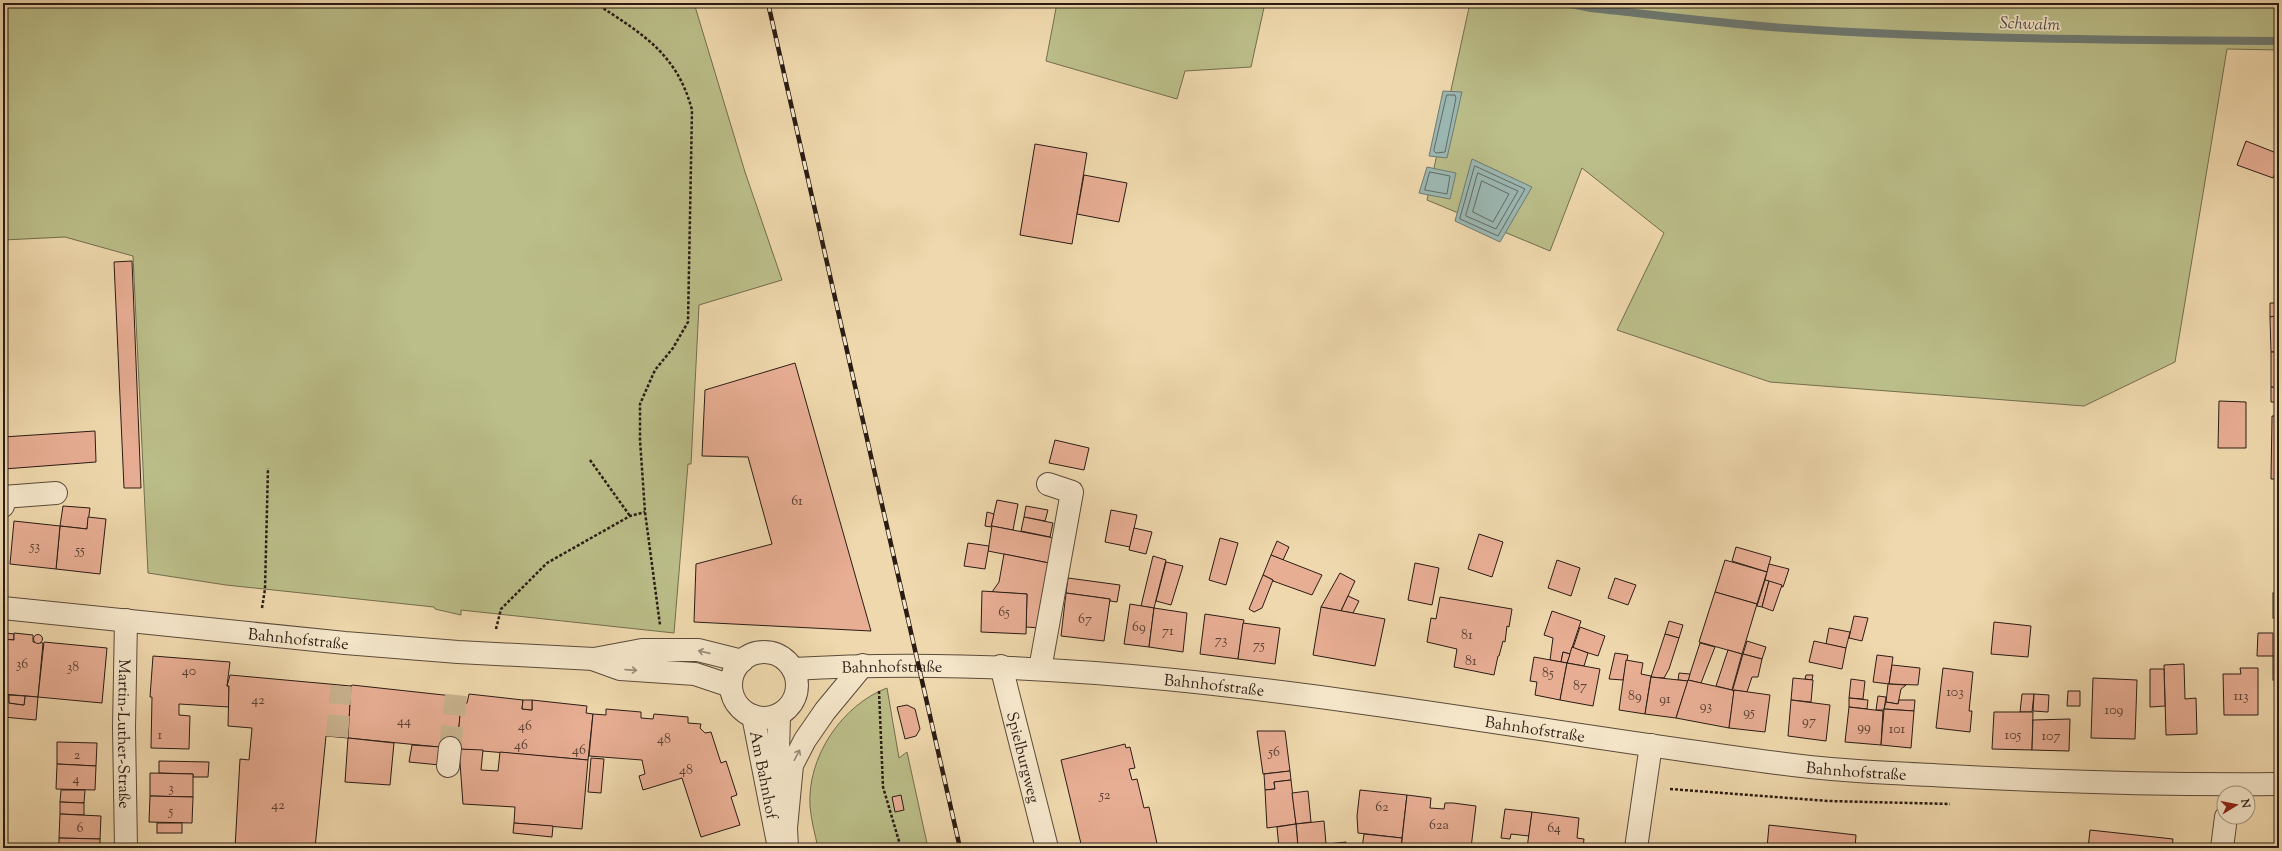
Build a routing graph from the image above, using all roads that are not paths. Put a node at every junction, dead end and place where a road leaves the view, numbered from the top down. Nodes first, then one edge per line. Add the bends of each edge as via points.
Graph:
1 (1048, 484) dead end
2 (56, 493) dead end
3 (3, 506) edge
4 (3, 608) edge
5 (126, 620) junction
6 (594, 660) junction
7 (742, 661) junction
8 (870, 665) junction
9 (1001, 666) junction
10 (793, 669) junction
11 (1040, 669) junction
12 (731, 686) junction
13 (779, 715) junction
14 (753, 716) junction
15 (1651, 745) junction
16 (2279, 784) edge
17 (2256, 786) edge
18 (2216, 788) edge
19 (2225, 825) edge
20 (781, 843) edge
21 (126, 848) edge
22 (1047, 848) edge
23 (1636, 848) edge
24 (2222, 848) edge

1 - 11 street via 1072,492
2 - 3 street via 3,497
4 - 5 street, Bahnhofstraße
5 - 6 street, Bahnhofstraße via 489,654
5 - 21 street, Martin-Luther-Straße
7 -> 6 street, Bahnhofstraße via 698,650 663,649 642,650
6 -> 12 street, Bahnhofstraße via 620,669 695,674
7 - 10 street via 759,652 770,653 787,661
7 - 12 street via 734,673
8 - 9 street, Bahnhofstraße
8 - 10 street, Bahnhofstraße
20 -> 8 street, Am Bahnhof via 786,828 792,765 825,711
9 - 11 street, Bahnhofstraße
9 - 22 street, Spielburgweg
10 - 13 street via 797,679 797,690 791,704
11 - 15 street, Bahnhofstraße via 1165,679 1383,704
12 - 14 street via 738,704
13 - 14 street
13 - 20 street, Am Bahnhof
14 - 20 street, Am Bahnhof
15 - 18 street, Bahnhofstraße via 1777,764 1851,771
15 - 23 street
16 - 17 street, Bahnhofstraße
19 - 24 street

